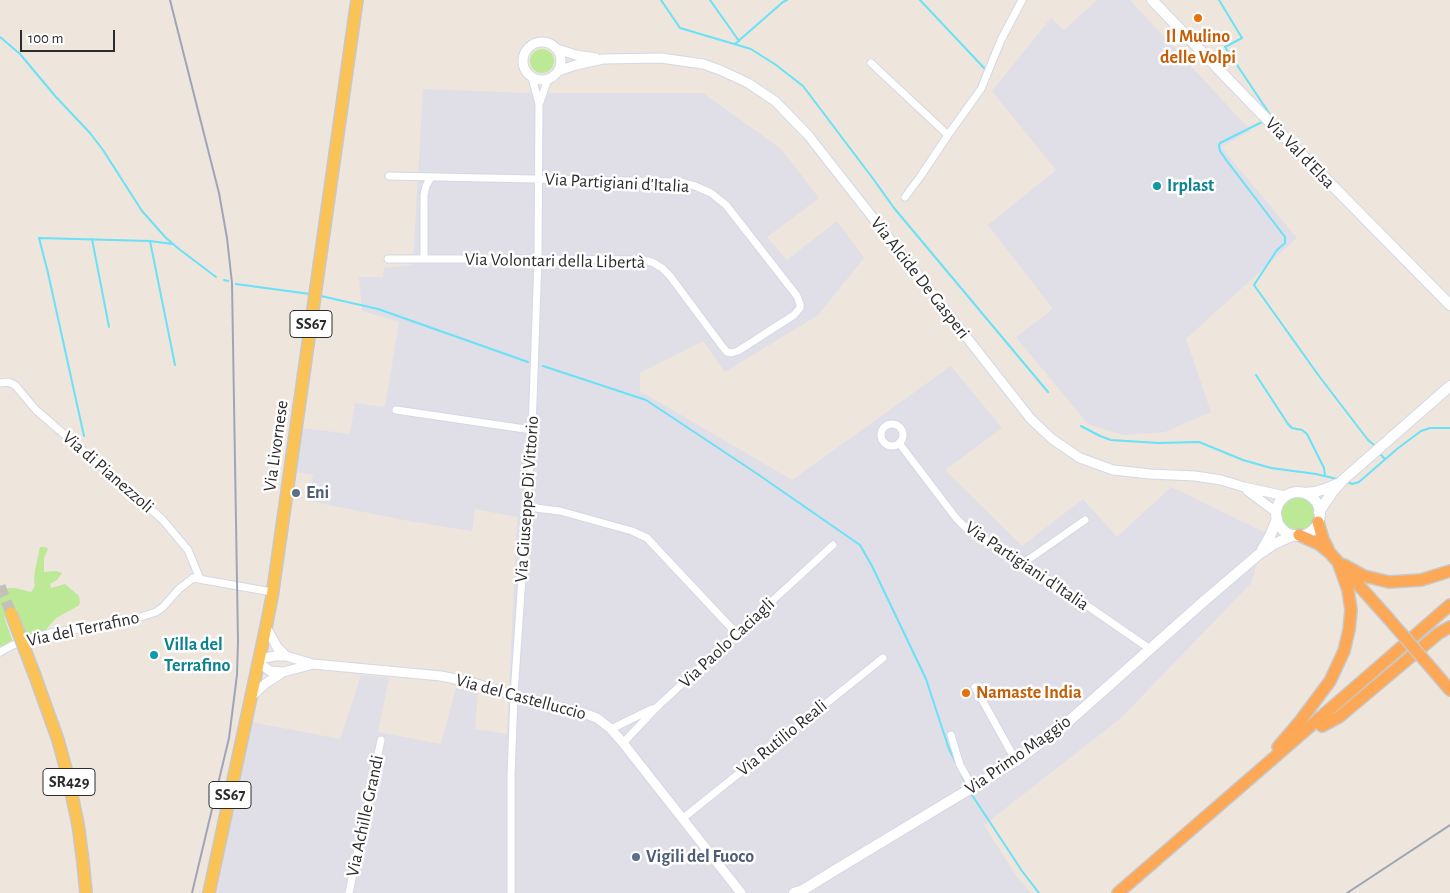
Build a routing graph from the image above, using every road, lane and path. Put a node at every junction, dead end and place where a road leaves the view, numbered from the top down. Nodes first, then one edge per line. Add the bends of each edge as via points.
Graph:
1 (357, 0) edge
2 (1022, 0) edge
3 (1152, 0) edge
4 (557, 49) junction
5 (603, 59) junction
6 (871, 63) dead end
7 (558, 71) junction
8 (532, 77) junction
9 (548, 79) junction
10 (540, 104) junction
11 (948, 134) junction
12 (389, 176) dead end
13 (431, 177) junction
14 (538, 179) junction
15 (905, 197) dead end
16 (424, 258) junction
17 (388, 259) dead end
18 (538, 259) junction
19 (1450, 306) edge
20 (738, 351) joint
21 (0, 383) edge
22 (1450, 386) edge
23 (396, 410) dead end
24 (532, 430) junction
25 (899, 443) dead end
26 (1344, 479) junction
27 (1244, 487) junction
28 (1304, 493) junction
29 (1285, 496) junction
30 (527, 507) junction
31 (1276, 516) junction
32 (1318, 517) junction
33 (1085, 520) dead end
34 (1297, 535) junction
35 (833, 545) dead end
36 (1330, 553) junction
37 (1258, 555) junction
38 (1338, 562) junction
39 (1022, 564) junction
40 (1450, 571) edge
41 (200, 579) junction
42 (272, 592) junction
43 (1450, 605) edge
44 (11, 613) tunnel mouth
45 (1450, 615) edge
46 (266, 627) junction
47 (1450, 627) edge
48 (737, 634) junction
49 (1150, 649) junction
50 (0, 652) edge
51 (286, 656) junction
52 (883, 658) dead end
53 (259, 659) junction
54 (312, 664) junction
55 (283, 672) junction
56 (975, 687) dead end
57 (1450, 690) edge
58 (514, 695) junction
59 (251, 697) junction
60 (657, 707) junction
61 (1322, 726) junction
62 (611, 729) junction
63 (951, 735) dead end
64 (381, 740) dead end
65 (623, 743) junction
66 (1016, 761) junction
67 (1254, 776) junction
68 (973, 788) junction
69 (682, 819) junction
70 (742, 892) edge
71 (799, 892) edge
72 (86, 893) edge
73 (209, 893) edge
74 (349, 893) edge
75 (512, 893) edge
76 (1118, 893) edge
77 (1129, 893) edge

1 - 42 main road, Via Livornese / SS67
2 - 11 street via 981,89
3 - 19 main road, Via Val d'Elsa
4 - 5 street, Via Alcide De Gasperi
4 - 7 street via 561,61
4 - 8 street via 540,42 529,47 523,63
5 - 7 street, Via Alcide De Gasperi
5 - 27 street, Via Alcide De Gasperi via 660,58 703,64 748,83 775,101 820,149 1030,418 1064,449 1113,470 1194,476
6 - 11 street
7 - 9 street
8 - 9 street
8 - 10 street, Via Giuseppe Di Vittorio
9 - 10 street, Via Giuseppe Di Vittorio
10 - 14 street, Via Giuseppe Di Vittorio
11 - 15 street
12 - 13 street, Via Partigiani d'Italia
13 - 14 street, Via Partigiani d'Italia
13 - 16 street via 424,189
14 - 18 street, Via Giuseppe Di Vittorio
14 - 20 street, Via Partigiani d'Italia via 680,182 703,189 720,199 800,304 794,315
16 - 17 street, Via Volontari della Libertà
16 - 18 street, Via Volontari della Libertà
18 - 20 street, Via Volontari della Libertà via 652,262 670,276 724,349 731,353
18 - 24 street, Via Giuseppe Di Vittorio
21 - 41 street, Via di Pianezzoli via 14,385 36,410 162,518 188,550
22 - 26 main road
23 - 24 street
24 - 30 street, Via Giuseppe Di Vittorio
25 - 39 street, Via Partigiani d'Italia via 965,527
26 - 28 main road via 1326,489
26 - 32 main road
27 - 29 street, Via Alcide De Gasperi
27 - 31 street, Via Alcide De Gasperi
28 - 29 main road
28 - 32 main road via 1315,500
29 - 31 main road via 1278,503
30 - 48 street via 560,511 647,538
30 - 58 street, Via Giuseppe Di Vittorio
31 - 34 main road via 1283,530
31 - 37 main road, Via Primo Maggio via 1270,536
32 - 34 main road via 1310,531
32 - 36 highway
33 - 39 street
34 - 36 highway via 1319,544
34 - 37 main road, Via Primo Maggio
35 - 48 street, Via Paolo Caciagli
36 - 38 highway
37 - 49 main road, Via Primo Maggio
38 - 40 highway via 1364,576 1389,582 1421,580
38 - 57 highway, bridge
38 - 67 highway via 1351,610 1344,651 1330,681
39 - 49 street, Via Partigiani d'Italia
41 - 42 street
41 - 50 street, Via del Terrafino via 188,581 156,612 122,623 50,633
42 - 46 main road, Via Livornese / SS67
43 - 67 highway
44 - 72 main road, SR429, bridge via 67,773 78,824
45 - 61 highway
46 - 51 street via 276,647
46 - 53 main road, Via Livornese / SS67
47 - 61 highway via 1439,632 1339,717
48 - 60 street, Via Paolo Caciagli
49 - 66 main road, Via Primo Maggio via 1070,721
51 - 53 street, Via del Castelluccio
51 - 54 street, Via del Castelluccio
52 - 69 street, Via Rutilio Reali
53 - 55 street via 270,670
53 - 59 main road, Via Livornese / SS67
54 - 55 street, Via del Castelluccio
54 - 58 street, Via del Castelluccio via 441,676
55 - 59 street, Via del Castelluccio
56 - 66 street
58 - 62 street, Via del Castelluccio via 592,716
58 - 75 street, Via Giuseppe Di Vittorio
59 - 73 main road, Via Livornese / SS67
60 - 62 street
60 - 65 street, Via Paolo Caciagli
61 - 77 highway
62 - 65 street, Via del Castelluccio
63 - 68 street via 957,757
64 - 74 street, Via Achille Grandi
65 - 69 street, Via del Castelluccio
66 - 68 main road, Via Primo Maggio
67 - 76 highway
68 - 71 main road, Via Primo Maggio
69 - 70 street, Via del Castelluccio

